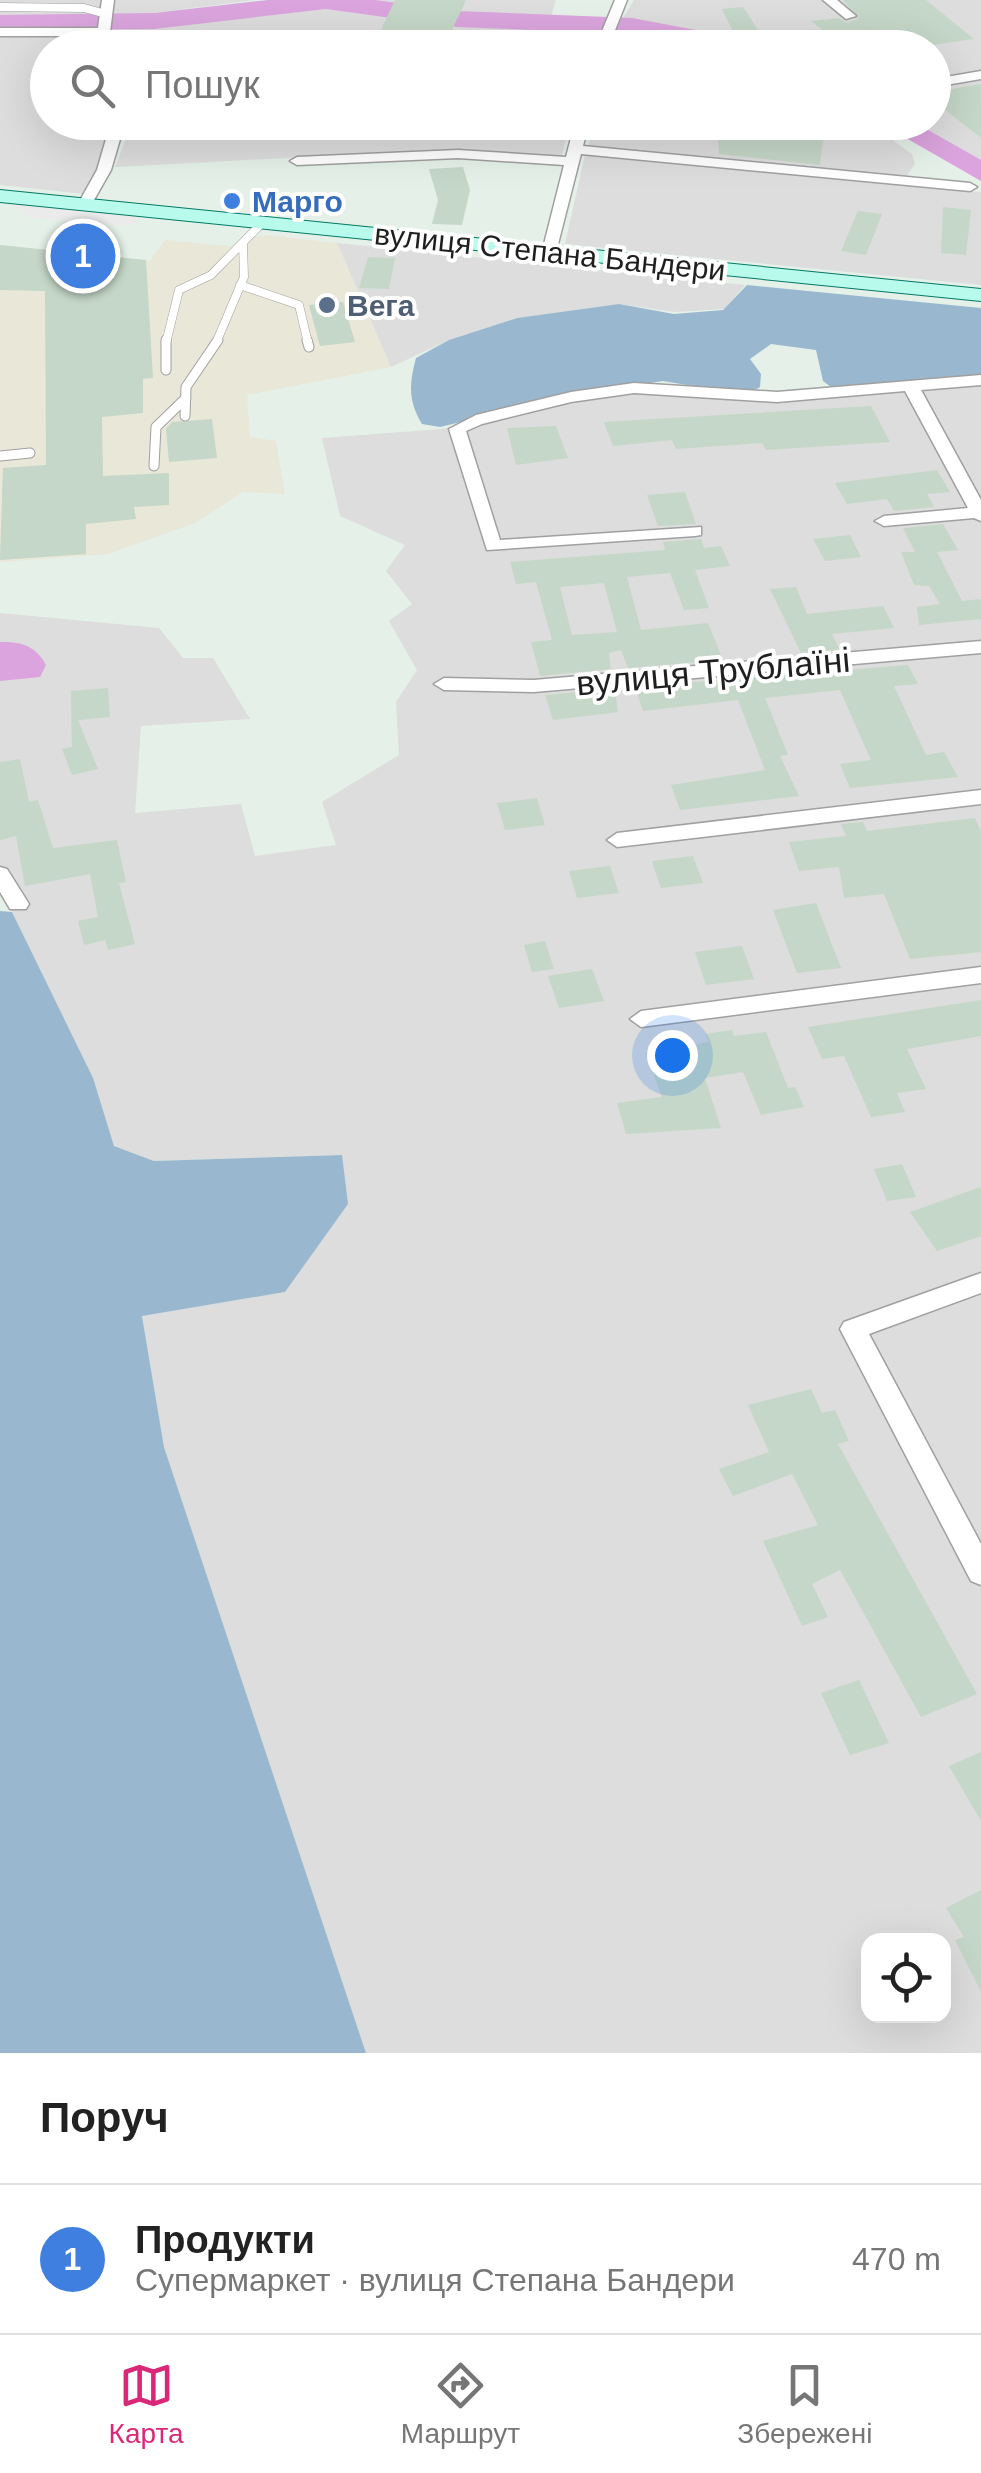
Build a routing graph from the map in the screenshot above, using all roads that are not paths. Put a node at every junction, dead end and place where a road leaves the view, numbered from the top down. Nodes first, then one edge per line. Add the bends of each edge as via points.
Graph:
1 (621, 0) edge
2 (829, 0) edge
3 (0, 7) edge
4 (850, 16) dead end
5 (106, 18) edge
6 (606, 30) edge
7 (0, 32) edge
8 (981, 75) edge
9 (951, 80) edge
10 (113, 140) edge
11 (579, 140) edge
12 (576, 156) junction
13 (297, 161) dead end
14 (970, 186) dead end
15 (2, 198) edge
16 (85, 204) junction
17 (264, 222) junction
18 (243, 244) junction
19 (549, 252) junction
20 (240, 285) junction
21 (981, 295) edge
22 (309, 346) dead end
23 (166, 370) dead end
24 (981, 380) edge
25 (911, 387) junction
26 (186, 398) junction
27 (186, 416) dead end
28 (30, 453) dead end
29 (0, 456) edge
30 (154, 466) dead end
31 (980, 514) edge
32 (884, 521) dead end
33 (695, 530) dead end
34 (981, 647) edge
35 (444, 684) dead end
36 (981, 797) edge
37 (617, 840) dead end
38 (0, 874) edge
39 (18, 904) dead end
40 (981, 975) edge
41 (640, 1019) dead end
42 (981, 1284) edge
43 (981, 1572) edge

1 - 6 street
2 - 4 street
3 - 5 lane via 84,8
5 - 7 street
8 - 9 street
10 - 16 street
11 - 12 street
12 - 13 street
12 - 14 street
12 - 19 street
15 - 16 main road, вулиця Степана Бандери
16 - 17 main road, вулиця Степана Бандери
17 - 18 lane
17 - 19 main road, вулиця Степана Бандери
18 - 20 lane via 248,254
18 - 23 lane via 211,276 179,290 166,334
19 - 21 main road, вулиця Степана Бандери
20 - 22 lane via 299,305
20 - 26 lane via 208,364 186,387
24 - 25 street
25 - 31 street
25 - 33 street via 777,397 634,388 571,397 457,430 493,546
26 - 27 lane
26 - 30 lane via 156,427
28 - 29 lane
31 - 32 street
34 - 35 street, вулиця Трублаїні via 534,686
36 - 37 street
38 - 39 street
40 - 41 street
42 - 43 street via 853,1329

